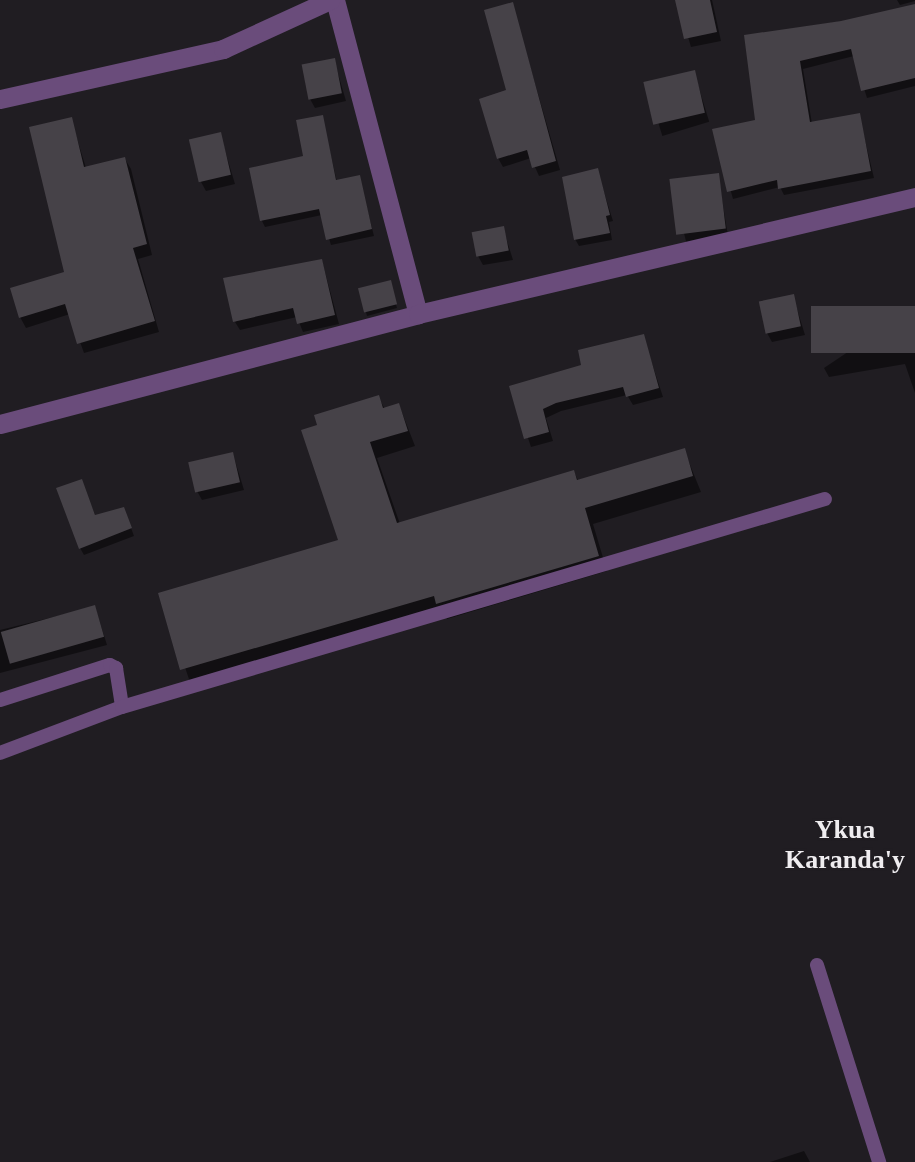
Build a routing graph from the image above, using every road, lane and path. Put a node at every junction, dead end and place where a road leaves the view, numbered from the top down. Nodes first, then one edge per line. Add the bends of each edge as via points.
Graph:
1 (332, 0) edge
2 (0, 99) edge
3 (915, 197) edge
4 (418, 314) junction
5 (0, 424) edge
6 (825, 499) dead end
7 (0, 700) edge
8 (122, 707) junction
9 (0, 754) edge
10 (817, 965) dead end
11 (878, 1162) edge

1 - 2 street via 223,49
1 - 4 street
3 - 4 street
4 - 5 street
6 - 8 lane
7 - 8 lane via 110,665 116,668
8 - 9 lane
10 - 11 lane

